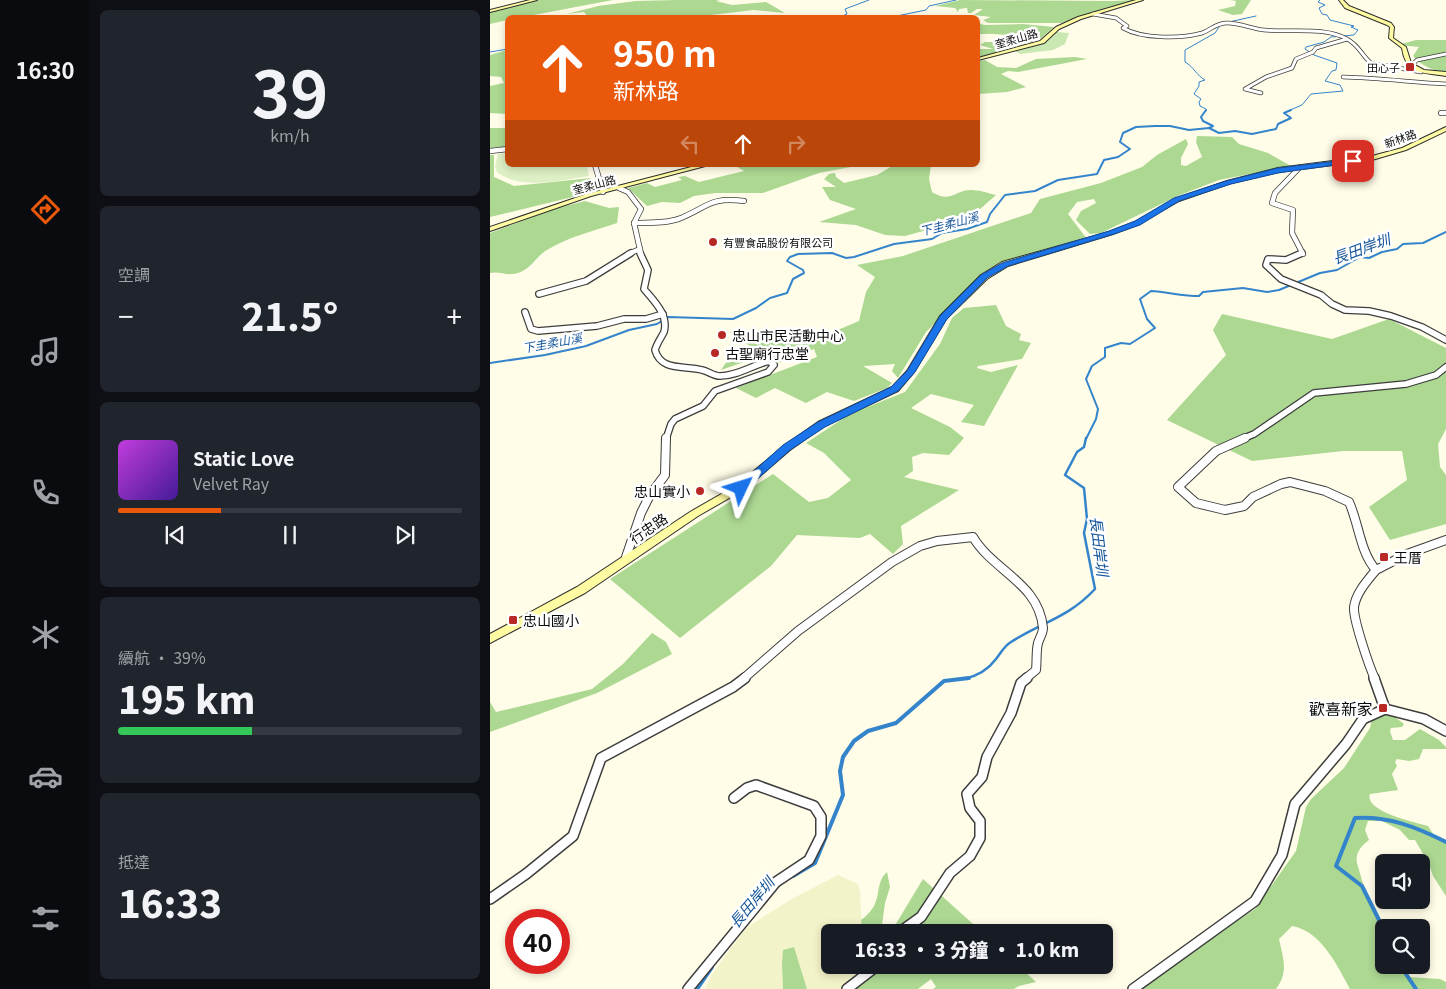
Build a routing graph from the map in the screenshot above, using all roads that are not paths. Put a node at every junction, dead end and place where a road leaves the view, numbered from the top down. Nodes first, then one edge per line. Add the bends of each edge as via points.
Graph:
1 (535, 0) edge
2 (1142, 0) edge
3 (1341, 0) edge
4 (490, 11) edge
5 (1093, 14) junction
6 (1344, 38) junction
7 (1446, 54) edge
8 (980, 58) edge
9 (1411, 66) junction
10 (1421, 71) junction
11 (1446, 75) edge
12 (1343, 77) dead end
13 (1446, 84) edge
14 (1261, 93) dead end
15 (1446, 130) edge
16 (505, 149) edge
17 (490, 151) edge
18 (596, 167) edge
19 (698, 167) edge
20 (1299, 168) junction
21 (619, 188) junction
22 (603, 192) junction
23 (744, 201) dead end
24 (634, 223) junction
25 (490, 229) edge
26 (640, 249) junction
27 (539, 294) dead end
28 (525, 312) dead end
29 (663, 318) junction
30 (1446, 340) edge
31 (1446, 367) edge
32 (1446, 540) edge
33 (625, 560) junction
34 (1376, 570) junction
35 (490, 639) edge
36 (1385, 709) junction
37 (1446, 732) edge
38 (734, 798) dead end
39 (490, 898) edge
40 (911, 924) edge
41 (867, 974) edge
42 (688, 989) edge
43 (848, 989) edge
44 (1133, 989) edge

1 - 4 street
2 - 5 street, 奎柔山路
3 - 9 street via 1354,11 1390,24 1391,38 1404,47 1406,60
5 - 6 street via 1118,18 1126,23 1124,30 1130,32 1171,38 1229,23 1263,30 1283,29
5 - 8 street, 奎柔山路 via 1057,28 1042,42
6 - 10 street via 1361,50 1371,63
6 - 14 street via 1316,48 1296,59 1292,68 1244,89
7 - 9 street via 1417,60
9 - 10 street
10 - 11 street
12 - 13 street
15 - 20 street, 新林路 via 1404,149 1372,158
16 - 17 street
18 - 22 street
19 - 21 street, 奎柔山路
20 - 30 street via 1275,192 1272,203 1293,210 1289,225 1295,244 1303,254 1286,260 1268,259 1266,265 1281,279 1321,295 1345,310 1391,316
20 - 33 street, 行忠路 via 1201,191 1176,200 1138,223 1005,264 984,276 943,318 910,372 895,389 821,424 741,488 694,514
21 - 22 street, 奎柔山路
21 - 24 street via 628,192 640,205
22 - 25 street, 奎柔山路
23 - 24 street via 710,202 678,219
24 - 26 street
26 - 27 street via 586,281
26 - 29 street via 648,270 644,289 659,306
28 - 29 street via 531,329 538,331 597,326 624,319
29 - 33 street via 664,333 654,351 666,364 698,368 720,376 769,361 774,365 768,372 715,391 702,406 671,424 666,438 665,474 641,513
31 - 34 street via 1436,374 1406,384 1314,393 1254,434 1216,451 1178,487 1196,503 1225,510 1244,506 1253,497 1290,482 1325,491 1349,502 1367,560
32 - 34 street via 1406,554
33 - 35 street, 行忠路 via 581,590
34 - 36 street via 1354,608 1366,658
36 - 37 street via 1424,719
36 - 44 street via 1363,719 1295,804 1282,855 1254,901
38 - 42 street via 756,785 814,806 824,823 807,862 777,880
39 - 40 street via 573,836 602,758 733,687 798,631 892,562 936,541 973,537 994,564 1028,591 1036,605 1043,631 1038,643 1036,670 1021,683 1011,713 987,757 982,777 967,794 970,808 980,821 980,838 970,856 950,873 921,917
41 - 43 street

